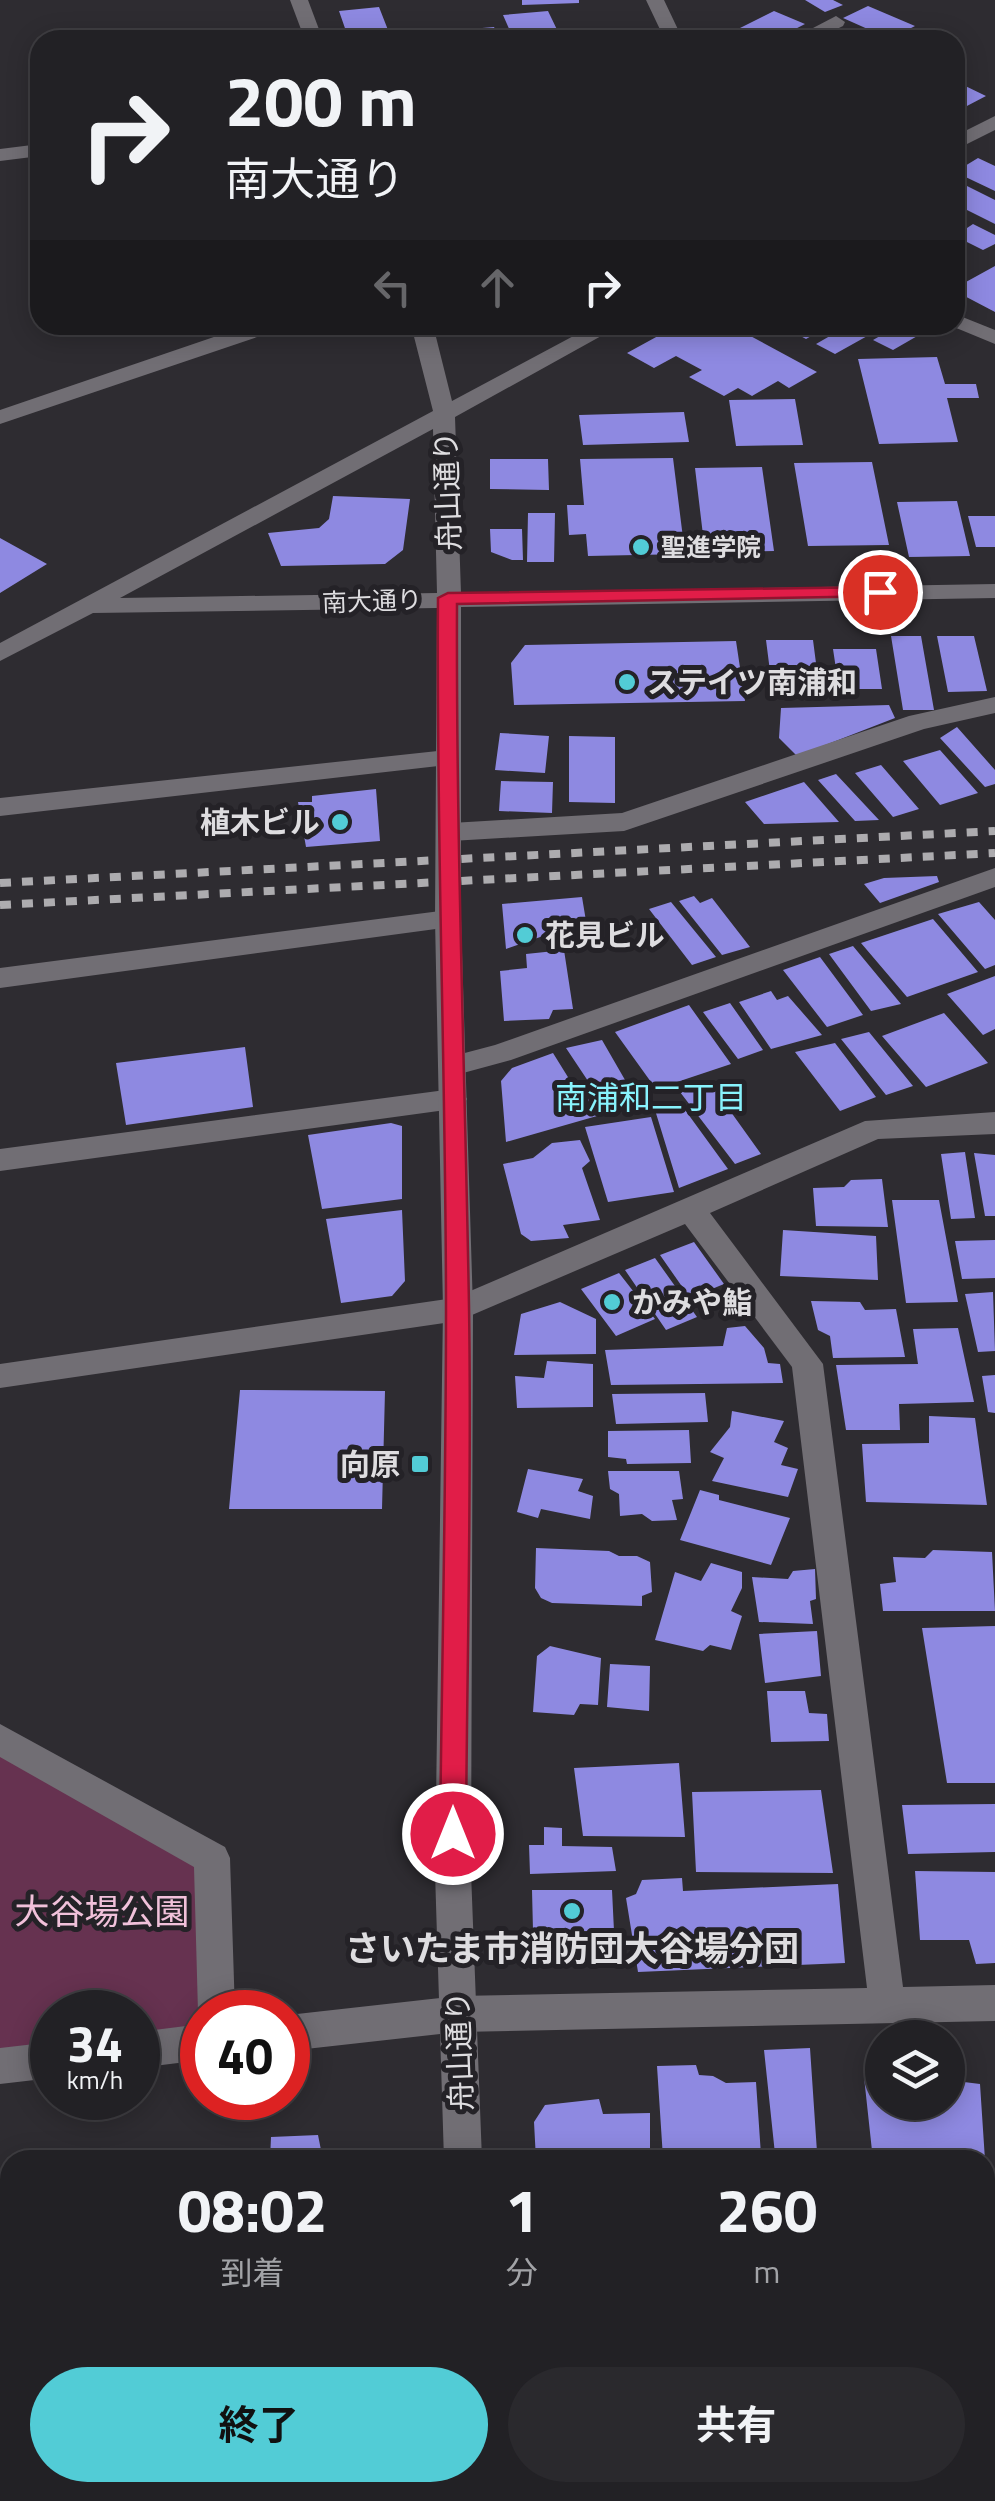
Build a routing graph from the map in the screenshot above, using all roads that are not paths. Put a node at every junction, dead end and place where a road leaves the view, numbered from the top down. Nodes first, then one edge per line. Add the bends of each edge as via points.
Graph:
1 (298, 0) edge
2 (655, 0) edge
3 (836, 22) dead end
4 (310, 30) edge
5 (669, 30) edge
6 (820, 30) edge
7 (995, 122) edge
8 (965, 138) edge
9 (30, 151) edge
10 (0, 155) edge
11 (965, 324) edge
12 (241, 335) edge
13 (425, 335) edge
14 (591, 335) edge
15 (995, 338) edge
16 (444, 411) junction
17 (0, 417) edge
18 (995, 591) edge
19 (448, 598) junction
20 (94, 606) junction
21 (0, 653) edge
22 (995, 705) edge
23 (447, 758) junction
24 (0, 806) edge
25 (451, 832) junction
26 (995, 878) edge
27 (448, 919) junction
28 (0, 978) edge
29 (452, 1066) junction
30 (453, 1099) junction
31 (995, 1123) edge
32 (0, 1160) edge
33 (689, 1207) junction
34 (458, 1309) junction
35 (0, 1376) edge
36 (0, 1739) edge
37 (216, 1990) edge
38 (995, 2003) edge
39 (887, 2004) junction
40 (458, 2014) junction
41 (310, 2031) edge
42 (30, 2063) edge
43 (0, 2066) edge
44 (463, 2150) edge

1 - 4 street
2 - 5 street
3 - 6 street
7 - 8 street
9 - 10 street
11 - 15 street
12 - 17 street
13 - 16 street, 舟山通り
14 - 16 street
16 - 19 street, 舟山通り
16 - 20 street
18 - 19 street, 南大通り
19 - 20 street, 南大通り
19 - 23 street, 舟山通り
20 - 21 street, 南大通り
22 - 25 street via 918,722 624,822
23 - 24 street
23 - 25 street, 舟山通り
25 - 27 street, 舟山通り
26 - 29 street via 502,1054
27 - 28 street
27 - 29 street, 舟山通り
29 - 30 street, 舟山通り
30 - 32 street
30 - 34 street, 舟山通り
31 - 33 street via 876,1129
33 - 34 street
33 - 39 street via 807,1364
34 - 35 street
34 - 40 street, 舟山通り
36 - 37 street via 212,1858
38 - 39 street
39 - 40 street
40 - 41 street
40 - 44 street, 舟山通り
42 - 43 street

